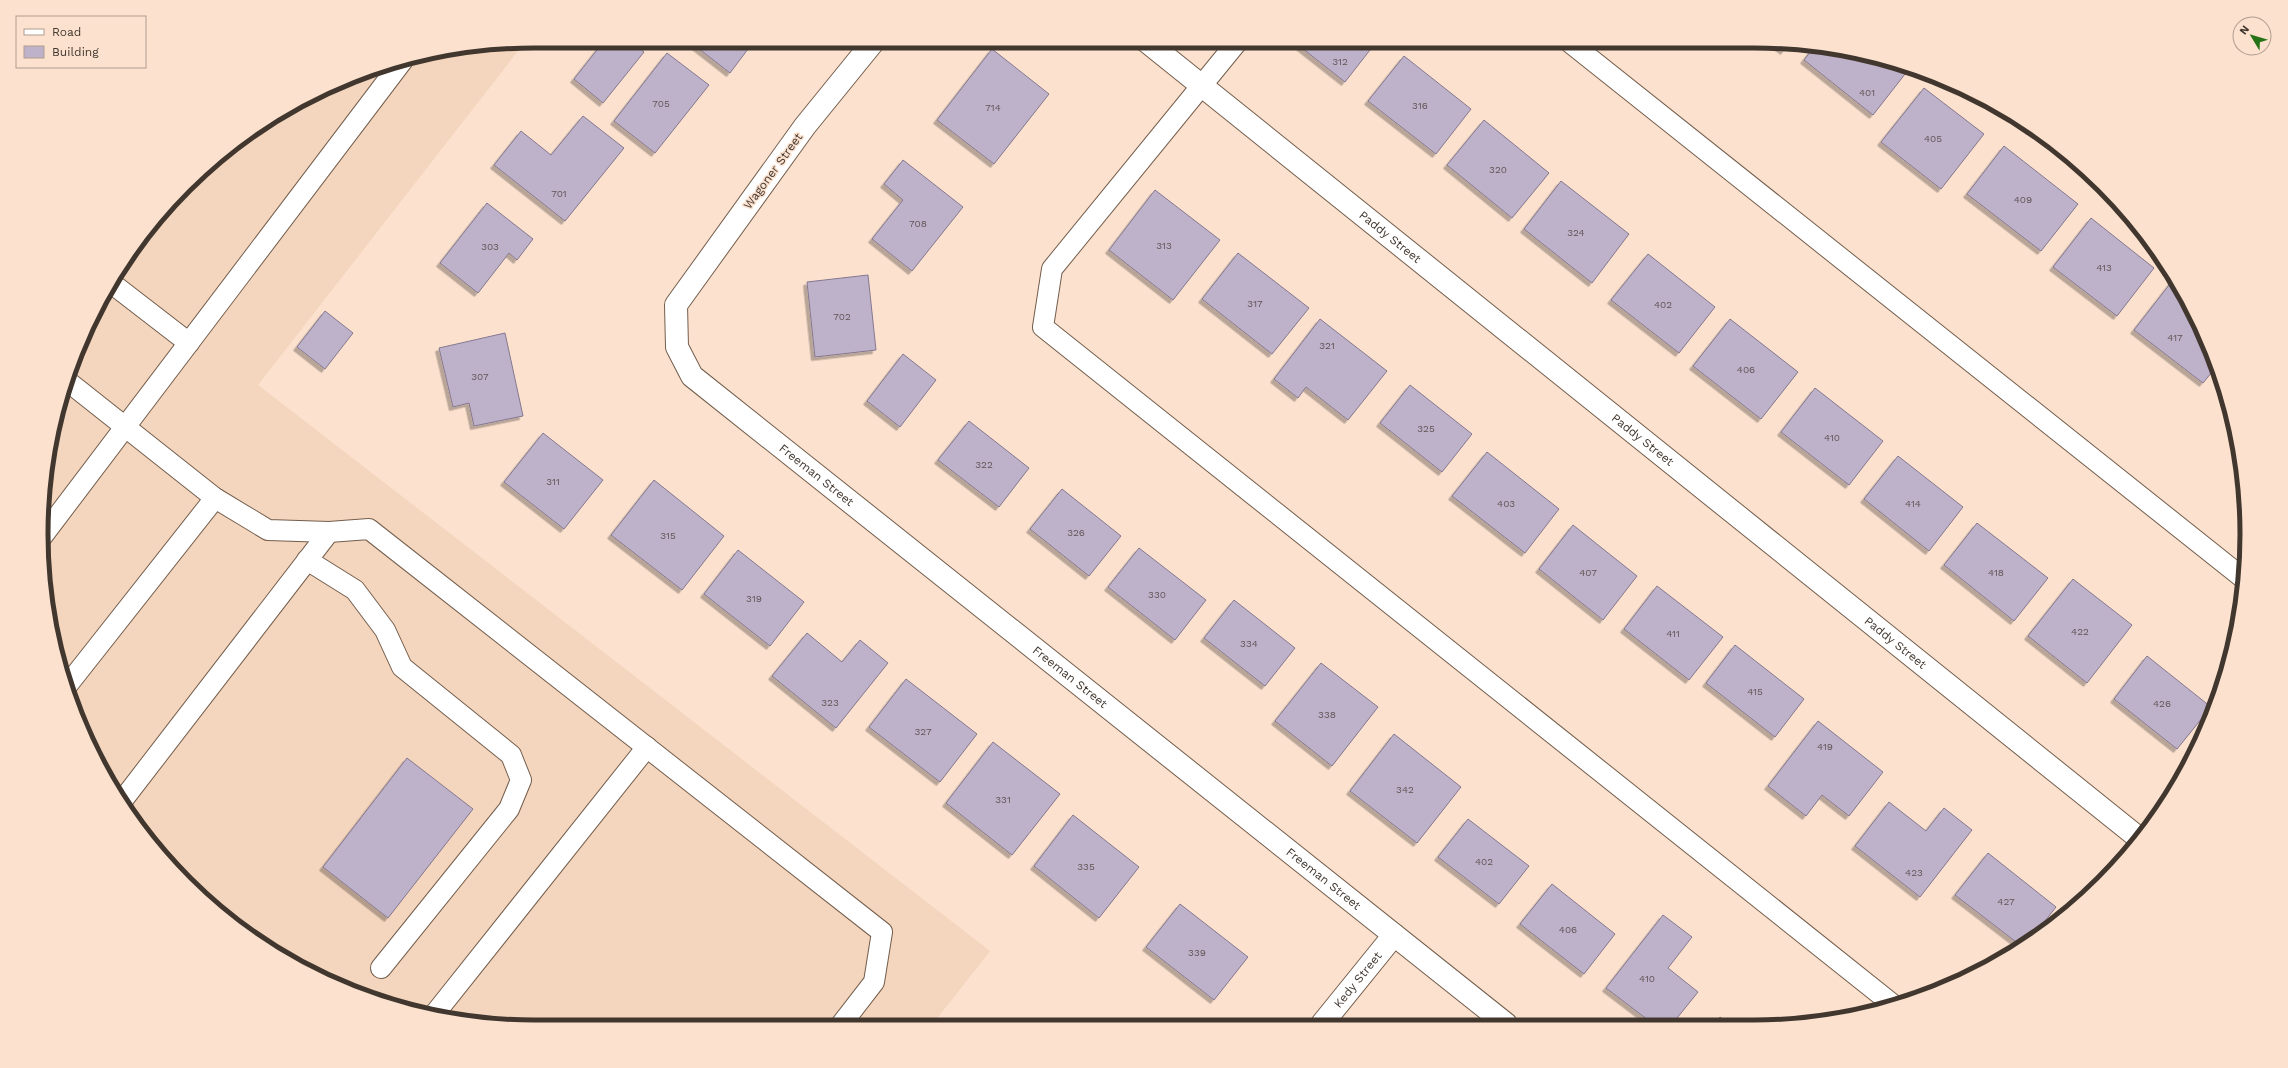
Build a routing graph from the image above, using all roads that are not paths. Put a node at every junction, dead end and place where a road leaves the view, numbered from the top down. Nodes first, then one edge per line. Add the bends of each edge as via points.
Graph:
1 (868, 48) edge
2 (1155, 48) edge
3 (1232, 48) edge
4 (1577, 48) edge
5 (397, 68) edge
6 (1202, 86) junction
7 (116, 287) edge
8 (676, 306) joint
9 (189, 343) junction
10 (72, 385) edge
11 (126, 428) junction
12 (215, 498) junction
13 (48, 529) edge
14 (329, 532) junction
15 (307, 560) junction
16 (2238, 574) edge
17 (71, 680) edge
18 (647, 747) junction
19 (125, 797) edge
20 (2135, 835) edge
21 (1394, 935) junction
22 (381, 968) dead end
23 (1888, 1001) edge
24 (437, 1011) edge
25 (845, 1020) edge
26 (1325, 1020) edge
27 (1501, 1020) edge

1 - 8 street, Wagoner Street via 805,126
2 - 6 street, Paddy Street
3 - 6 lane
4 - 16 lane
5 - 9 lane
6 - 20 street, Paddy Street
6 - 23 lane via 1052,269 1043,327
7 - 9 lane
8 - 21 street, Freeman Street via 678,347 692,376
9 - 11 lane
10 - 11 lane
11 - 12 lane
11 - 13 lane
12 - 14 lane via 268,530
12 - 17 lane
14 - 15 lane
14 - 18 lane via 370,530
15 - 19 lane
15 - 22 lane via 355,590 385,630 402,667 511,755 522,780 509,809
18 - 24 lane
18 - 25 lane via 882,932 874,982
21 - 26 street, Kedy Street
21 - 27 street, Freeman Street

